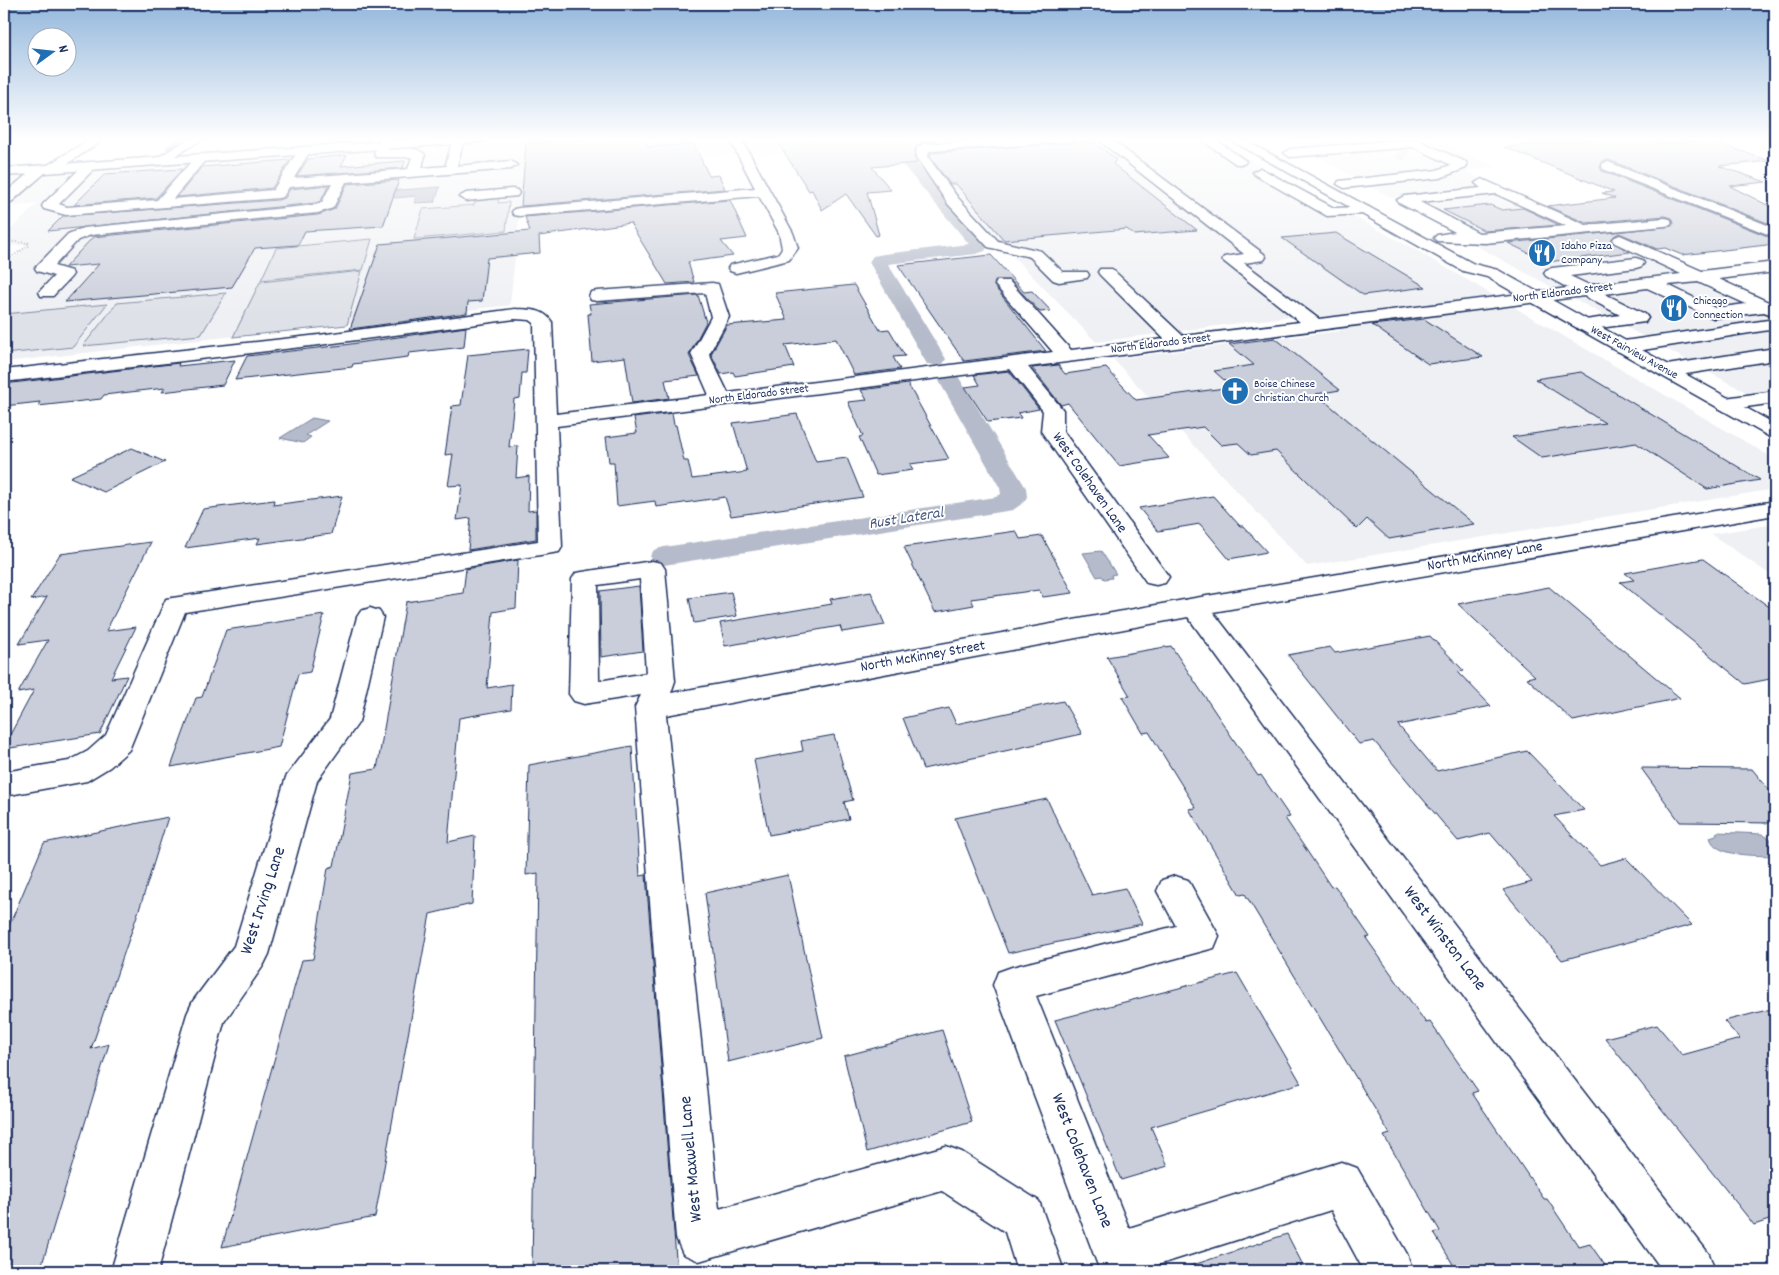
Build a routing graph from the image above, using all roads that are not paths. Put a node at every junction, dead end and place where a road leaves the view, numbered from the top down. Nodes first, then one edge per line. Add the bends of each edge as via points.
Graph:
1 (58, 198) edge
2 (167, 198) edge
3 (210, 198) edge
4 (275, 198) edge
5 (332, 198) edge
6 (465, 198) edge
7 (482, 198) edge
8 (688, 198) edge
9 (767, 198) edge
10 (951, 198) edge
11 (1180, 198) edge
12 (1305, 198) edge
13 (1341, 198) edge
14 (1368, 198) edge
15 (1427, 198) edge
16 (1512, 198) edge
17 (1687, 198) edge
18 (1411, 203) junction
19 (161, 204) junction
20 (1392, 205) dead end
21 (1364, 210) junction
22 (519, 212) dead end
23 (265, 214) junction
24 (1665, 222) dead end
25 (1585, 233) junction
26 (1775, 233) edge
27 (1475, 237) junction
28 (1442, 238) junction
29 (1611, 251) dead end
30 (1636, 263) junction
31 (1775, 267) edge
32 (736, 268) dead end
33 (1106, 272) dead end
34 (1492, 273) junction
35 (1081, 275) dead end
36 (1702, 276) junction
37 (1003, 285) dead end
38 (1720, 285) junction
39 (1671, 286) junction
40 (1586, 290) junction
41 (47, 292) dead end
42 (597, 296) dead end
43 (1534, 297) junction
44 (1770, 309) edge
45 (1775, 324) edge
46 (1315, 325) junction
47 (1584, 325) junction
48 (1178, 342) junction
49 (1624, 347) junction
50 (1775, 354) edge
51 (1066, 356) junction
52 (1015, 363) junction
53 (1666, 371) junction
54 (4, 376) edge
55 (1775, 397) edge
56 (721, 400) junction
57 (1725, 404) junction
58 (546, 420) junction
59 (1775, 432) edge
60 (1775, 508) edge
61 (1156, 577) dead end
62 (1195, 607) junction
63 (370, 617) dead end
64 (656, 694) junction
65 (4, 784) edge
66 (1175, 891) dead end
67 (134, 1271) edge
68 (1040, 1271) edge
69 (1390, 1271) edge
70 (1692, 1271) edge

1 - 19 street via 49,206 66,211
2 - 19 street
3 - 19 street
4 - 23 street
5 - 23 street via 328,205 318,210
6 - 7 street via 465,200
8 - 22 street
9 - 32 street via 790,248 784,257
10 - 35 street via 993,244 1035,254 1059,277
11 - 46 street via 1258,257 1230,260
12 - 21 street via 1332,213
13 - 21 street, West Fairview Avenue
14 - 28 street, West Fairview Avenue
15 - 18 street via 1404,200
16 - 25 street
17 - 26 street
18 - 20 street
18 - 27 street
21 - 34 street, West Fairview Avenue via 1469,268
23 - 41 street via 79,234 43,268 64,274
24 - 25 street
25 - 27 street
25 - 36 street
27 - 28 street
28 - 34 street, West Fairview Avenue via 1489,264
29 - 30 street
30 - 39 street
30 - 40 street via 1552,273
31 - 36 street
33 - 48 street
34 - 43 street, West Fairview Avenue
36 - 38 street
36 - 39 street
37 - 51 street
38 - 39 street
38 - 44 street
39 - 40 street, North Eldorado Street via 1650,283
39 - 44 street via 1713,313
40 - 43 street, North Eldorado Street
40 - 47 street via 1639,318
42 - 56 street via 712,288 720,317 700,354
43 - 46 street, North Eldorado Street
43 - 47 street, West Fairview Avenue
45 - 49 street
46 - 48 street, North Eldorado Street
47 - 49 street, West Fairview Avenue
48 - 51 street, North Eldorado Street
49 - 53 street, West Fairview Avenue
50 - 53 street
51 - 52 street, North Eldorado Street
52 - 56 street, North Eldorado Street
52 - 61 street, West Colehaven Lane via 1053,410 1052,431
53 - 57 street, West Fairview Avenue
54 - 58 street via 515,314 535,315 544,322
55 - 57 street
56 - 58 street, North Eldorado Street
57 - 59 street, West Fairview Avenue
58 - 65 street via 550,547 175,604 118,742 99,759 76,772
60 - 62 street, North McKinney Lane
62 - 64 street, North McKinney Street
62 - 70 street, West Winston Lane
63 - 67 street, West Irving Lane via 344,722 302,777 250,954 206,1014
64 - 64 street, North McKinney Street via 652,569 585,580 584,694
64 - 68 street, West Maxwell Lane via 699,1238 946,1168 1022,1217
66 - 69 street, West Colehaven Lane via 1201,936 1012,985 1117,1255 1341,1184

